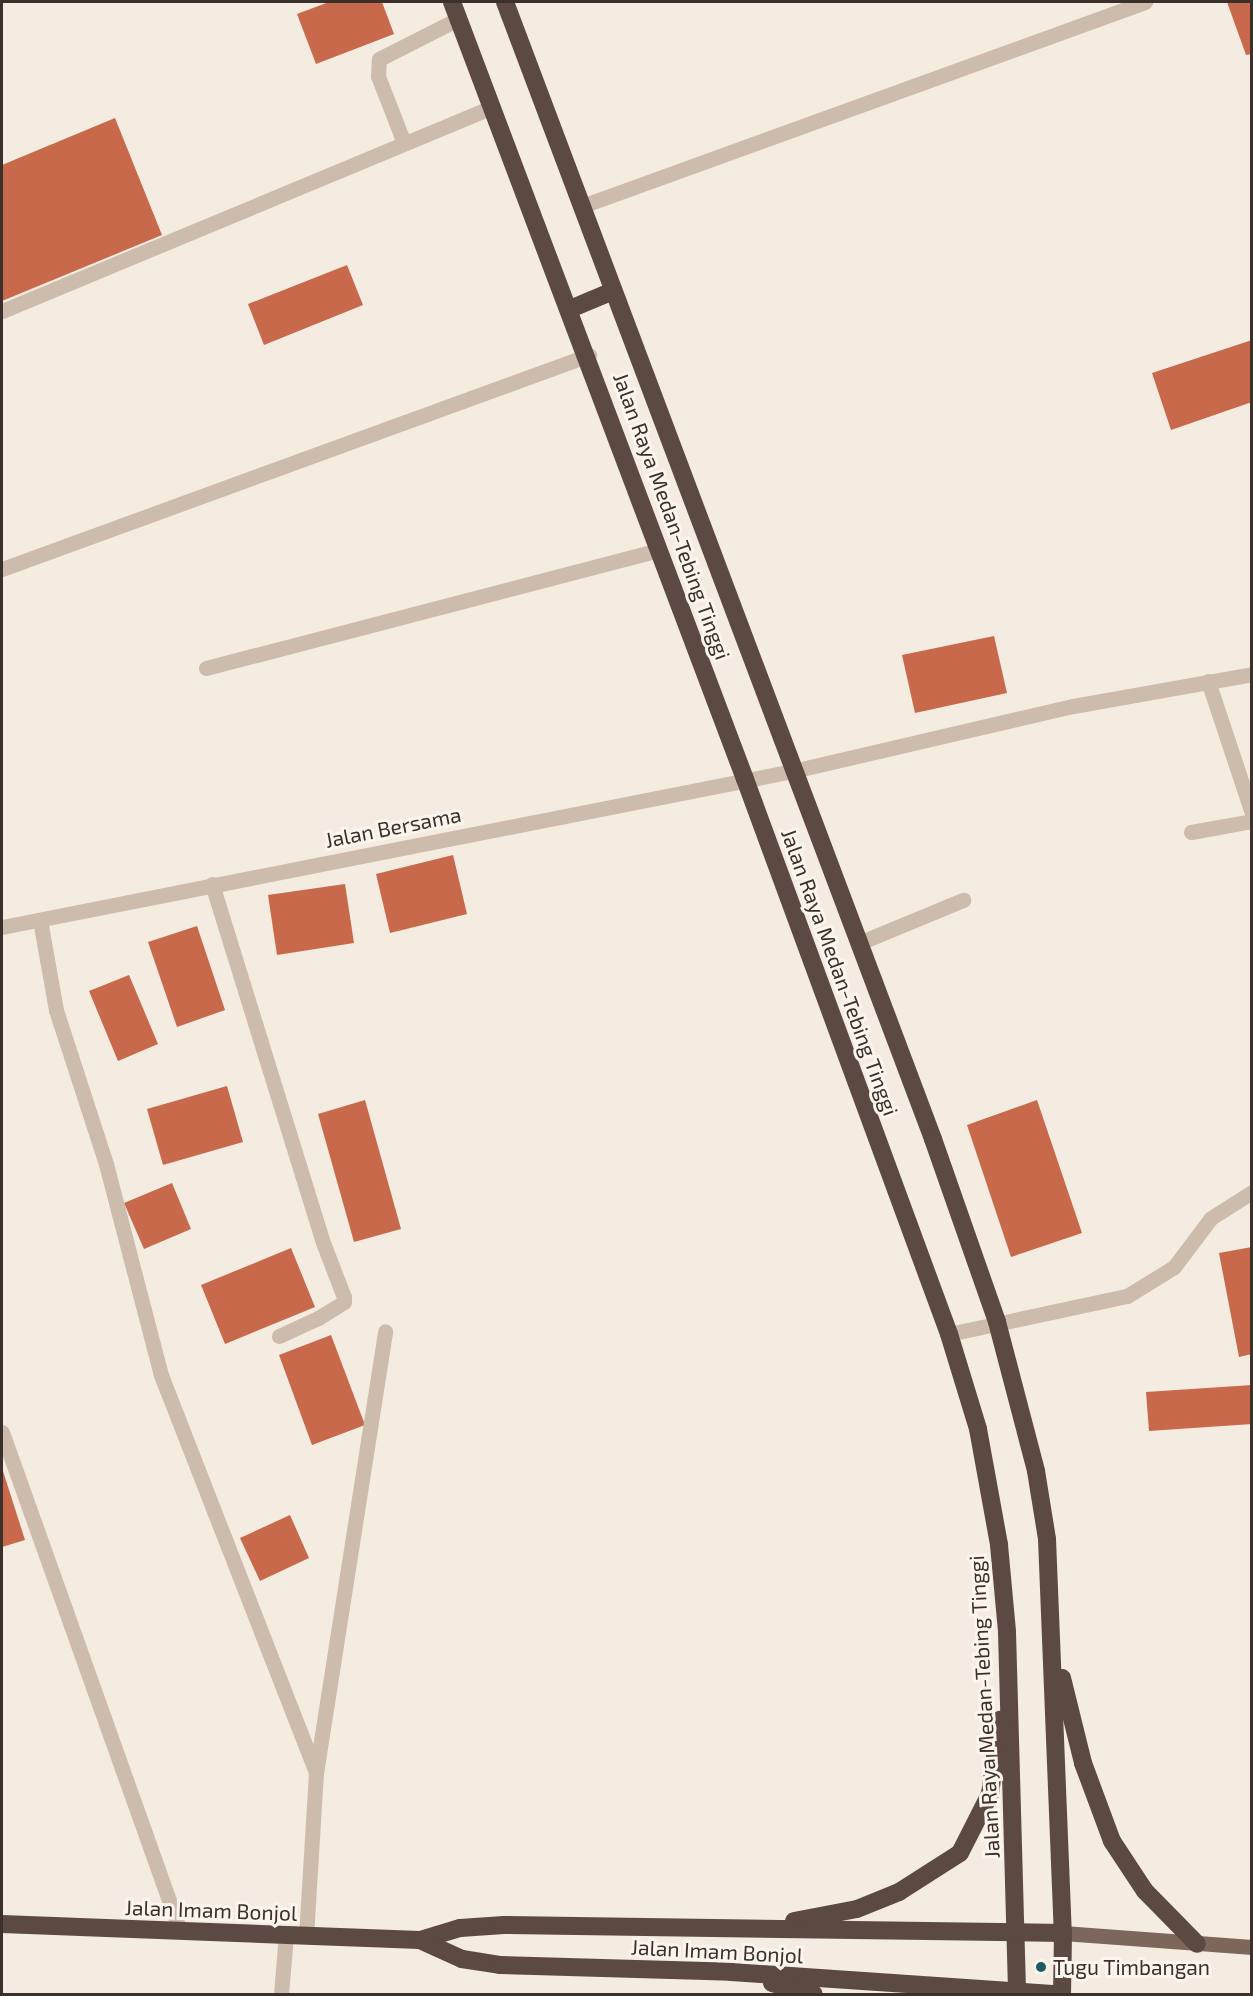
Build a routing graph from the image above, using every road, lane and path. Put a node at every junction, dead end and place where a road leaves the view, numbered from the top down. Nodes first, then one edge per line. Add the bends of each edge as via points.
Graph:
1 (452, 2) edge
2 (505, 2) edge
3 (1145, 2) edge
4 (458, 19) junction
5 (490, 108) junction
6 (404, 142) junction
7 (582, 206) junction
8 (613, 291) junction
9 (570, 309) junction
10 (2, 311) edge
11 (589, 356) junction
12 (659, 550) junction
13 (2, 569) edge
14 (206, 668) dead end
15 (1251, 674) edge
16 (1208, 681) junction
17 (793, 771) junction
18 (745, 779) junction
19 (1251, 813) edge
20 (1251, 821) edge
21 (1191, 832) dead end
22 (212, 884) junction
23 (963, 900) dead end
24 (40, 920) junction
25 (2, 927) edge
26 (859, 943) junction
27 (1251, 1192) edge
28 (997, 1322) junction
29 (385, 1331) dead end
30 (949, 1334) junction
31 (279, 1336) dead end
32 (2, 1432) edge
33 (1052, 1629) junction
34 (1007, 1632) junction
35 (316, 1773) junction
36 (2, 1924) edge
37 (733, 1929) junction
38 (180, 1931) junction
39 (1016, 1932) junction
40 (1063, 1933) junction
41 (286, 1935) junction
42 (306, 1936) junction
43 (420, 1940) junction
44 (1197, 1944) junction
45 (1251, 1947) edge
46 (731, 1972) junction
47 (1017, 1994) edge
48 (281, 1995) edge
49 (814, 1995) edge
50 (1056, 1995) edge
51 (1062, 1995) edge

1 - 4 highway, Jalan Raya Medan-Tebing Tinggi
2 - 7 highway, Jalan Raya Medan-Tebing Tinggi
3 - 7 street
4 - 5 highway, Jalan Raya Medan-Tebing Tinggi
4 - 6 street via 379,58 378,76
5 - 6 street
5 - 9 highway, Jalan Raya Medan-Tebing Tinggi
6 - 10 street
7 - 8 highway, Jalan Raya Medan-Tebing Tinggi
8 - 9 highway
8 - 17 highway, Jalan Raya Medan-Tebing Tinggi
9 - 11 highway, Jalan Raya Medan-Tebing Tinggi
11 - 12 highway, Jalan Raya Medan-Tebing Tinggi
11 - 13 street
12 - 14 street
12 - 18 highway, Jalan Raya Medan-Tebing Tinggi
15 - 16 street, Jalan Bersama
16 - 17 street, Jalan Bersama via 1073,706
16 - 19 street
17 - 18 street, Jalan Bersama
17 - 26 highway, Jalan Raya Medan-Tebing Tinggi
18 - 22 street, Jalan Bersama
18 - 30 highway, Jalan Raya Medan-Tebing Tinggi
20 - 21 street
22 - 24 street, Jalan Bersama
22 - 31 street via 324,1245 344,1297 344,1302 327,1313
23 - 26 street
24 - 25 street, Jalan Bersama
24 - 35 street via 57,1010 106,1164 161,1375
26 - 28 highway, Jalan Raya Medan-Tebing Tinggi
27 - 28 street via 1211,1218 1174,1267 1127,1296
28 - 30 street
28 - 33 highway, Jalan Raya Medan-Tebing Tinggi via 1036,1471 1047,1539
29 - 35 street
30 - 34 highway, Jalan Raya Medan-Tebing Tinggi via 978,1429 999,1545
32 - 38 street
33 - 40 highway, Jalan Raya Medan-Tebing Tinggi
33 - 44 highway via 1083,1763 1112,1841 1145,1891
34 - 37 highway via 990,1794 960,1853 899,1892 857,1909
34 - 39 highway, Jalan Raya Medan-Tebing Tinggi
35 - 42 street
36 - 38 highway, Jalan Imam Bonjol
37 - 39 highway, Jalan Imam Bonjol
37 - 43 highway, Jalan Imam Bonjol via 504,1925 460,1928
38 - 41 highway, Jalan Imam Bonjol
39 - 40 highway, Jalan Imam Bonjol
39 - 47 highway, Jalan Raya Medan-Tebing Tinggi
40 - 44 main road
40 - 51 highway, Jalan Raya Medan-Tebing Tinggi
41 - 42 highway, Jalan Imam Bonjol
41 - 48 street
42 - 43 highway, Jalan Imam Bonjol
43 - 46 highway, Jalan Imam Bonjol via 462,1959 500,1965
44 - 45 main road
46 - 47 highway, Jalan Imam Bonjol
46 - 49 highway
47 - 50 highway, Jalan Imam Bonjol

